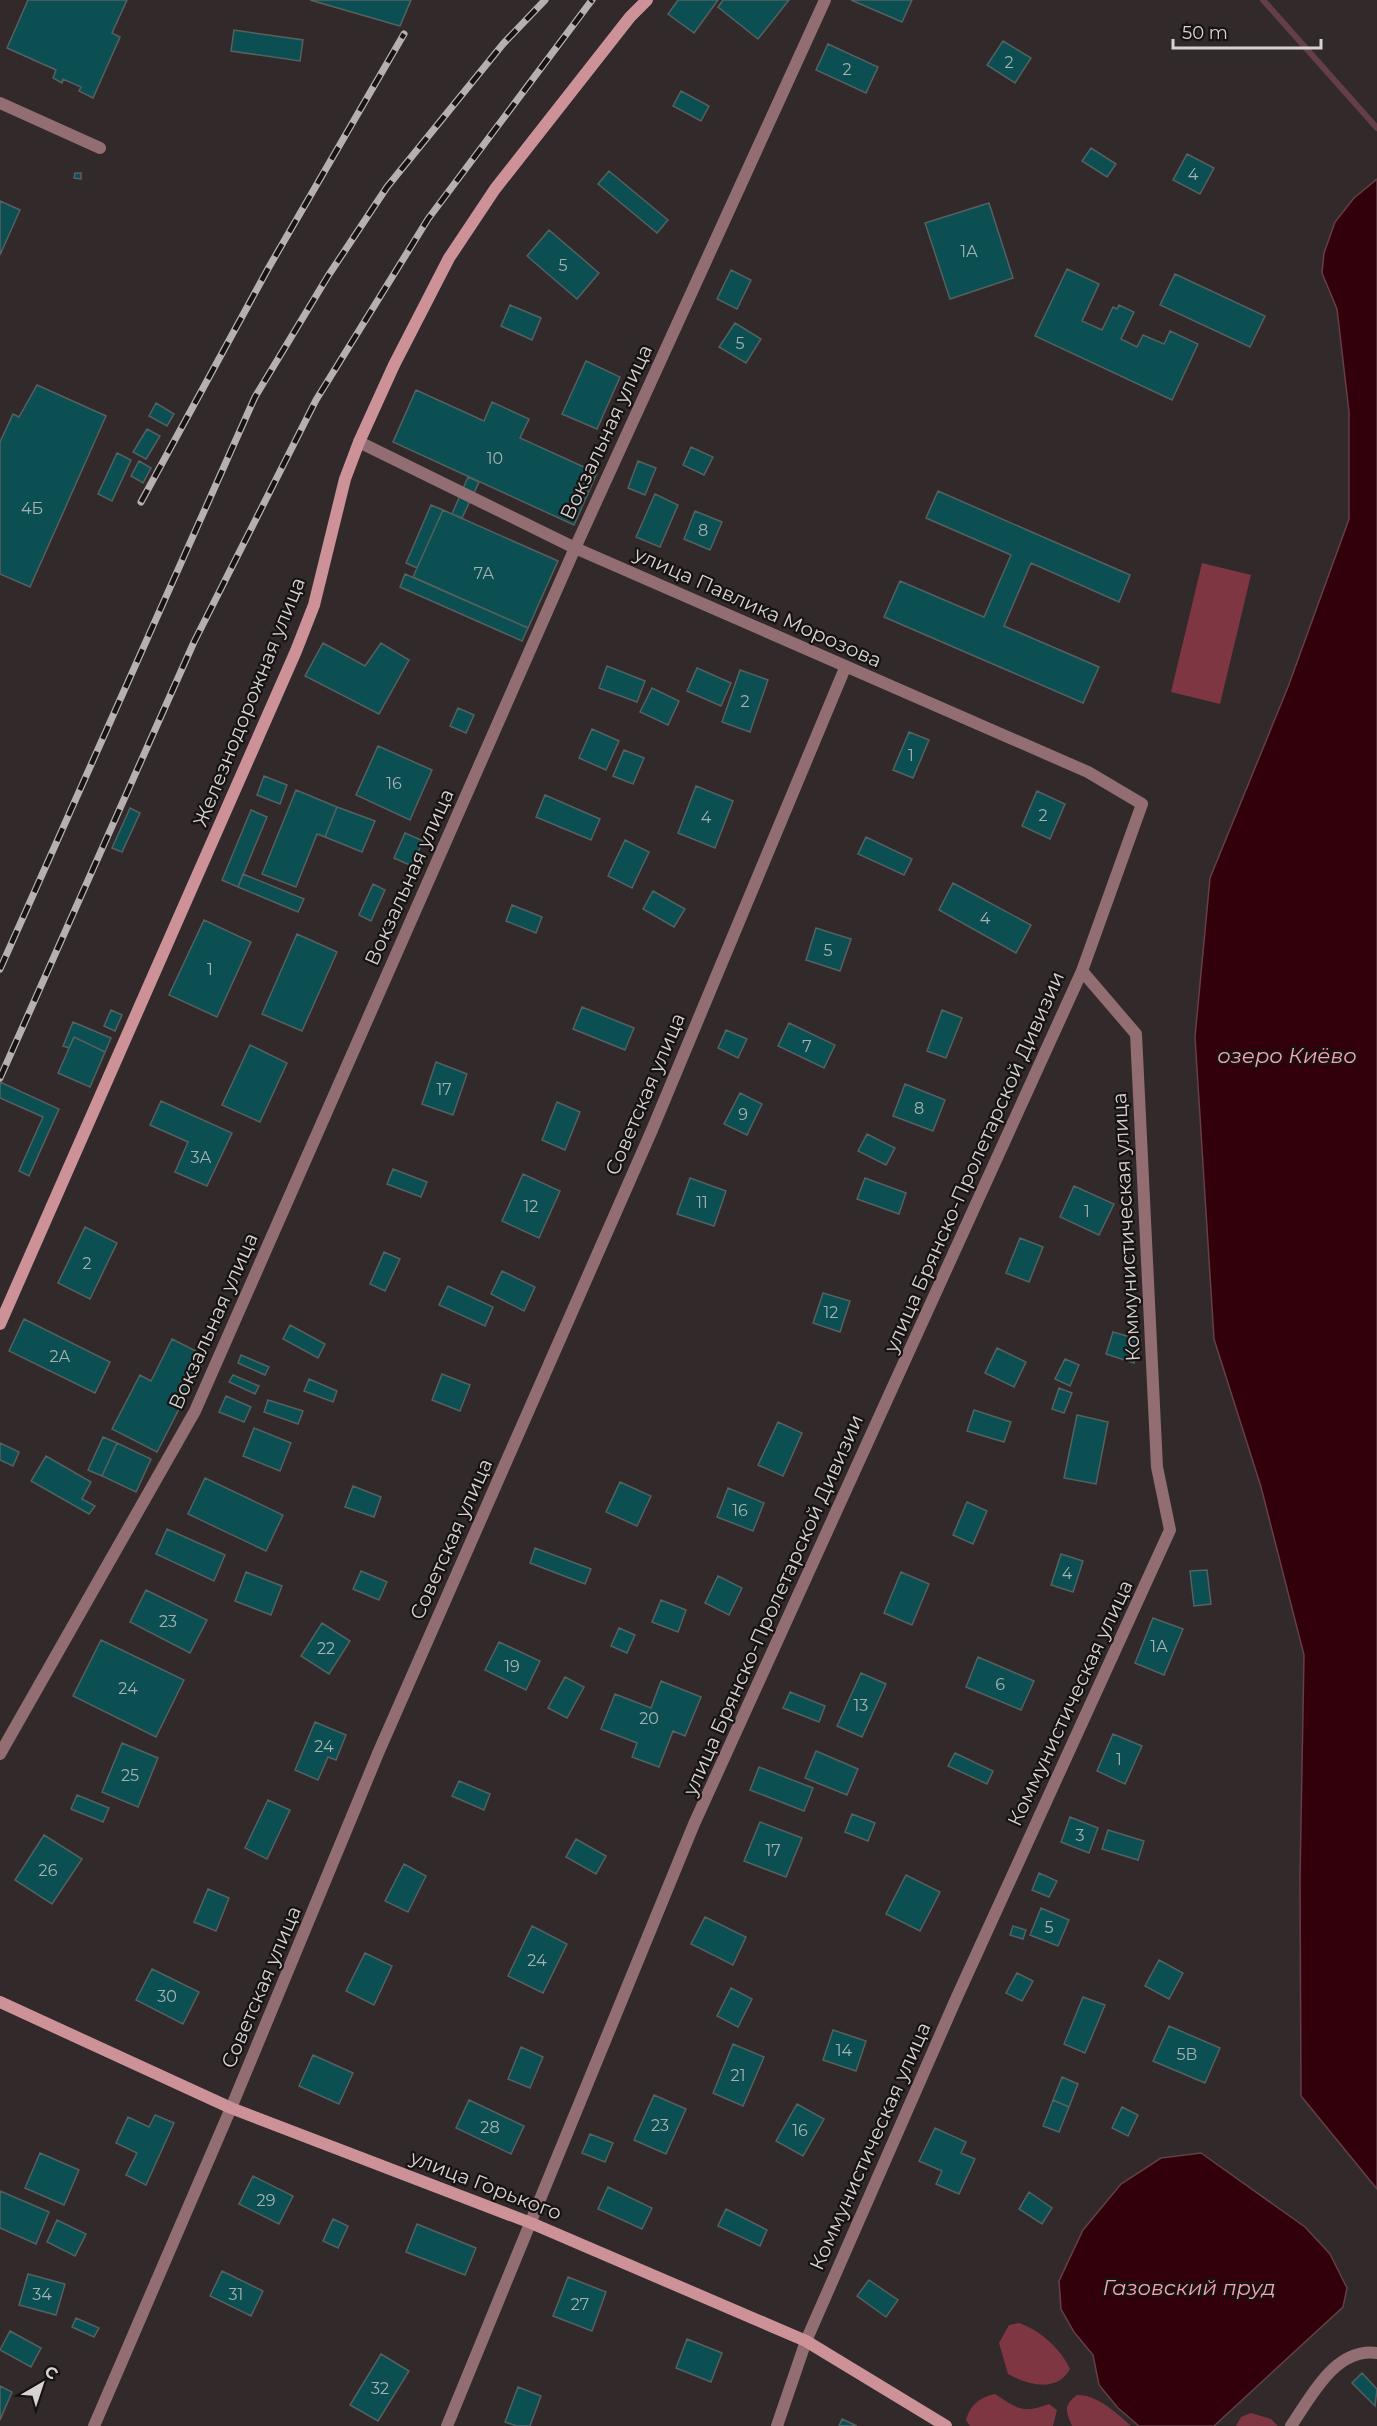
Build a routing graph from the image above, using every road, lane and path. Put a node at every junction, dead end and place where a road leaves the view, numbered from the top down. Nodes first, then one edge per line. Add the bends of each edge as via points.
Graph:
1 (647, 0) edge
2 (825, 0) edge
3 (0, 103) edge
4 (100, 148) dead end
5 (359, 442) junction
6 (575, 548) junction
7 (845, 668) junction
8 (1142, 804) joint
9 (1082, 971) junction
10 (0, 1324) edge
11 (0, 1754) edge
12 (0, 2002) edge
13 (231, 2108) junction
14 (531, 2223) junction
15 (806, 2341) junction
16 (1377, 2353) edge
17 (94, 2426) edge
18 (447, 2426) edge
19 (777, 2426) edge
20 (946, 2426) edge
21 (1291, 2426) edge

1 - 5 street, Железнодорожная улица via 495,189 449,258
2 - 6 street, Вокзальная улица
3 - 4 street
5 - 6 street, улица Павлика Морозова
5 - 10 street, Железнодорожная улица via 345,479 314,605 296,651
6 - 7 street, улица Павлика Морозова
6 - 11 street, Вокзальная улица via 195,1412
7 - 8 street, улица Павлика Морозова via 1088,772
7 - 13 street, Советская улица via 652,1130 380,1751
8 - 9 street, улица Брянско-Пролетарской Дивизии
9 - 14 street, улица Брянско-Пролетарской Дивизии via 694,1824
9 - 15 street, Коммунистическая улица via 1136,1034 1157,1467 1170,1530 956,1999
12 - 13 street, улица Горького
13 - 14 street, улица Горького
13 - 17 street, Советская улица
14 - 15 street, улица Горького
14 - 18 street, улица Брянско-Пролетарской Дивизии
15 - 19 street, Коммунистическая улица
15 - 20 street, улица Горького
16 - 21 street via 1362,2352 1348,2357 1331,2371

